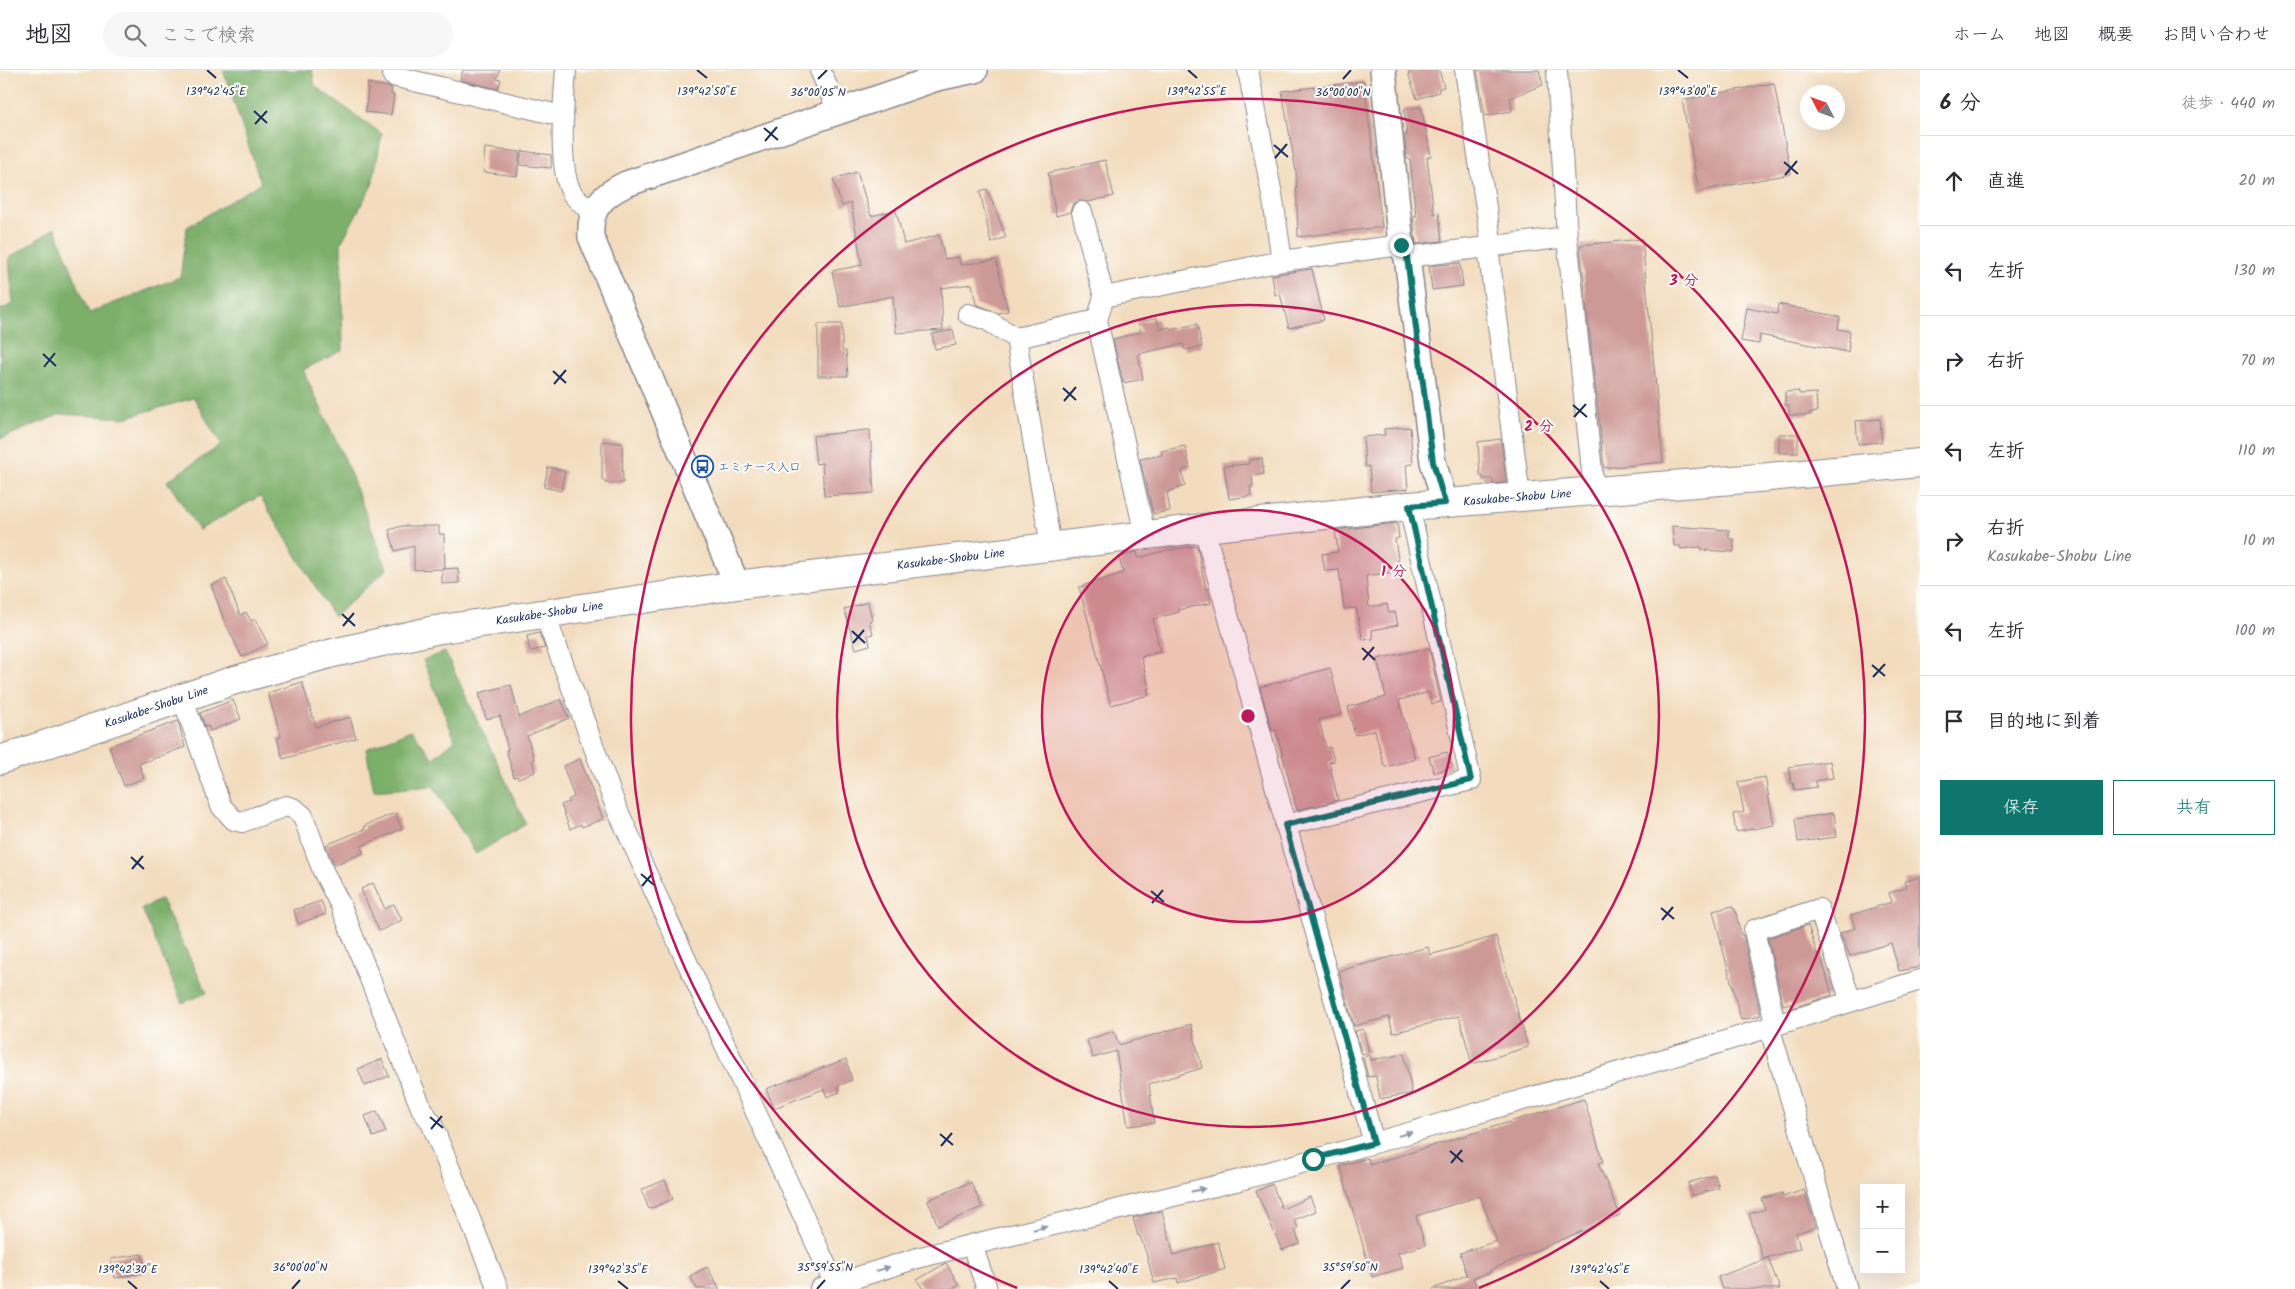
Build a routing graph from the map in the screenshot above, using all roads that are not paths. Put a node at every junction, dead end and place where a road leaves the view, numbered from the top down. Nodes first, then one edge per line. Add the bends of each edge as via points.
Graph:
1 (394, 70) edge
2 (566, 70) edge
3 (820, 70) edge
4 (975, 70) edge
5 (1248, 70) edge
6 (1383, 70) edge
7 (1466, 70) edge
8 (1557, 70) edge
9 (838, 111) junction
10 (562, 116) junction
11 (594, 210) junction
12 (1082, 212) dead end
13 (1567, 237) junction
14 (1490, 247) junction
15 (1404, 251) junction
16 (1282, 261) junction
17 (1104, 297) junction
18 (968, 314) dead end
19 (1098, 320) junction
20 (1016, 338) junction
21 (1920, 463) edge
22 (1594, 490) junction
23 (1520, 497) junction
24 (1445, 503) junction
25 (1409, 506) junction
26 (1204, 528) junction
27 (1145, 535) junction
28 (1051, 548) junction
29 (737, 585) junction
30 (545, 615) junction
31 (182, 697) junction
32 (0, 760) edge
33 (1285, 825) junction
34 (1920, 980) edge
35 (1851, 1001) junction
36 (1772, 1025) junction
37 (1374, 1143) junction
38 (972, 1245) junction
39 (827, 1287) edge
40 (498, 1289) edge
41 (987, 1289) edge
42 (1847, 1289) edge

1 - 10 street via 393,76
2 - 10 street
3 - 9 street
4 - 9 street via 937,78
5 - 16 street
6 - 15 street
7 - 14 street
8 - 13 street
9 - 11 street via 626,184 612,191
10 - 11 street via 568,182 574,196
11 - 29 street via 590,223 592,238
12 - 17 street
13 - 14 street
13 - 22 street
14 - 15 street
14 - 23 street
15 - 16 street
15 - 24 street via 1433,462
16 - 17 street
17 - 19 street
18 - 20 street via 987,320
19 - 20 street
19 - 27 street
20 - 28 street
21 - 22 main road, Kasukabe-Shobu Line
22 - 23 main road, Kasukabe-Shobu Line
23 - 24 main road, Kasukabe-Shobu Line
24 - 25 main road, Kasukabe-Shobu Line
25 - 26 main road, Kasukabe-Shobu Line
25 - 33 street via 1471,780
26 - 27 main road, Kasukabe-Shobu Line
26 - 33 street
27 - 28 main road, Kasukabe-Shobu Line
28 - 29 main road, Kasukabe-Shobu Line
29 - 30 main road, Kasukabe-Shobu Line
30 - 31 main road, Kasukabe-Shobu Line via 416,634 333,653
30 - 39 street via 616,807
31 - 32 main road, Kasukabe-Shobu Line
31 - 40 street via 226,814 242,822 286,806 303,816 323,872 342,906 422,1110 431,1122
33 - 37 street
34 - 35 street
35 - 36 street
35 - 36 street via 1819,909 1754,930
37 -> 36 street
36 - 42 street
38 -> 37 street via 1240,1180
39 -> 38 street via 921,1257
38 - 41 street

